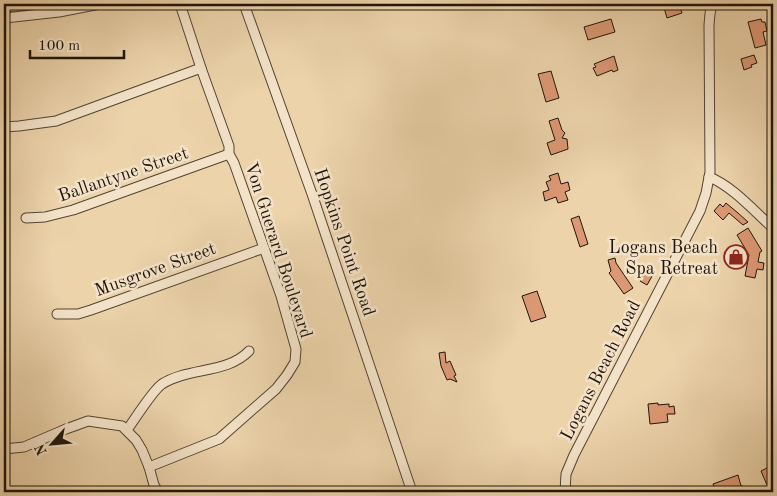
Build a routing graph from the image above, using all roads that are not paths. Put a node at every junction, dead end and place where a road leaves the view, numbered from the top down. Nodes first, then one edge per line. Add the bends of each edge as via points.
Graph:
1 (42, 4) edge
2 (100, 4) edge
3 (180, 4) edge
4 (244, 4) edge
5 (712, 4) edge
6 (4, 7) edge
7 (5, 18) edge
8 (200, 68) junction
9 (4, 127) edge
10 (229, 154) junction
11 (709, 177) junction
12 (26, 218) dead end
13 (773, 228) edge
14 (264, 248) junction
15 (57, 314) dead end
16 (249, 351) dead end
17 (127, 430) junction
18 (4, 449) edge
19 (149, 467) junction
20 (158, 492) edge
21 (412, 492) edge
22 (565, 492) edge

1 - 6 street
2 - 7 street
3 - 8 street, Von Guerard Boulevard
4 - 21 street, Hopkins Point Road
5 - 11 street, Logans Beach Road via 709,25
8 - 9 street via 56,121
8 - 10 street, Von Guerard Boulevard via 229,146
10 - 12 street, Ballantyne Street via 73,210
10 - 14 street, Von Guerard Boulevard
11 - 13 street via 727,186
11 - 22 street, Logans Beach Road via 700,211 574,455 566,474
14 - 15 street, Musgrove Street via 91,310
14 - 19 street, Von Guerard Boulevard via 296,350 295,362 276,389 218,439
16 - 17 street via 223,366 189,372 161,385
17 - 18 street via 122,426 88,421 24,447
17 - 19 street via 139,445
19 - 20 street

